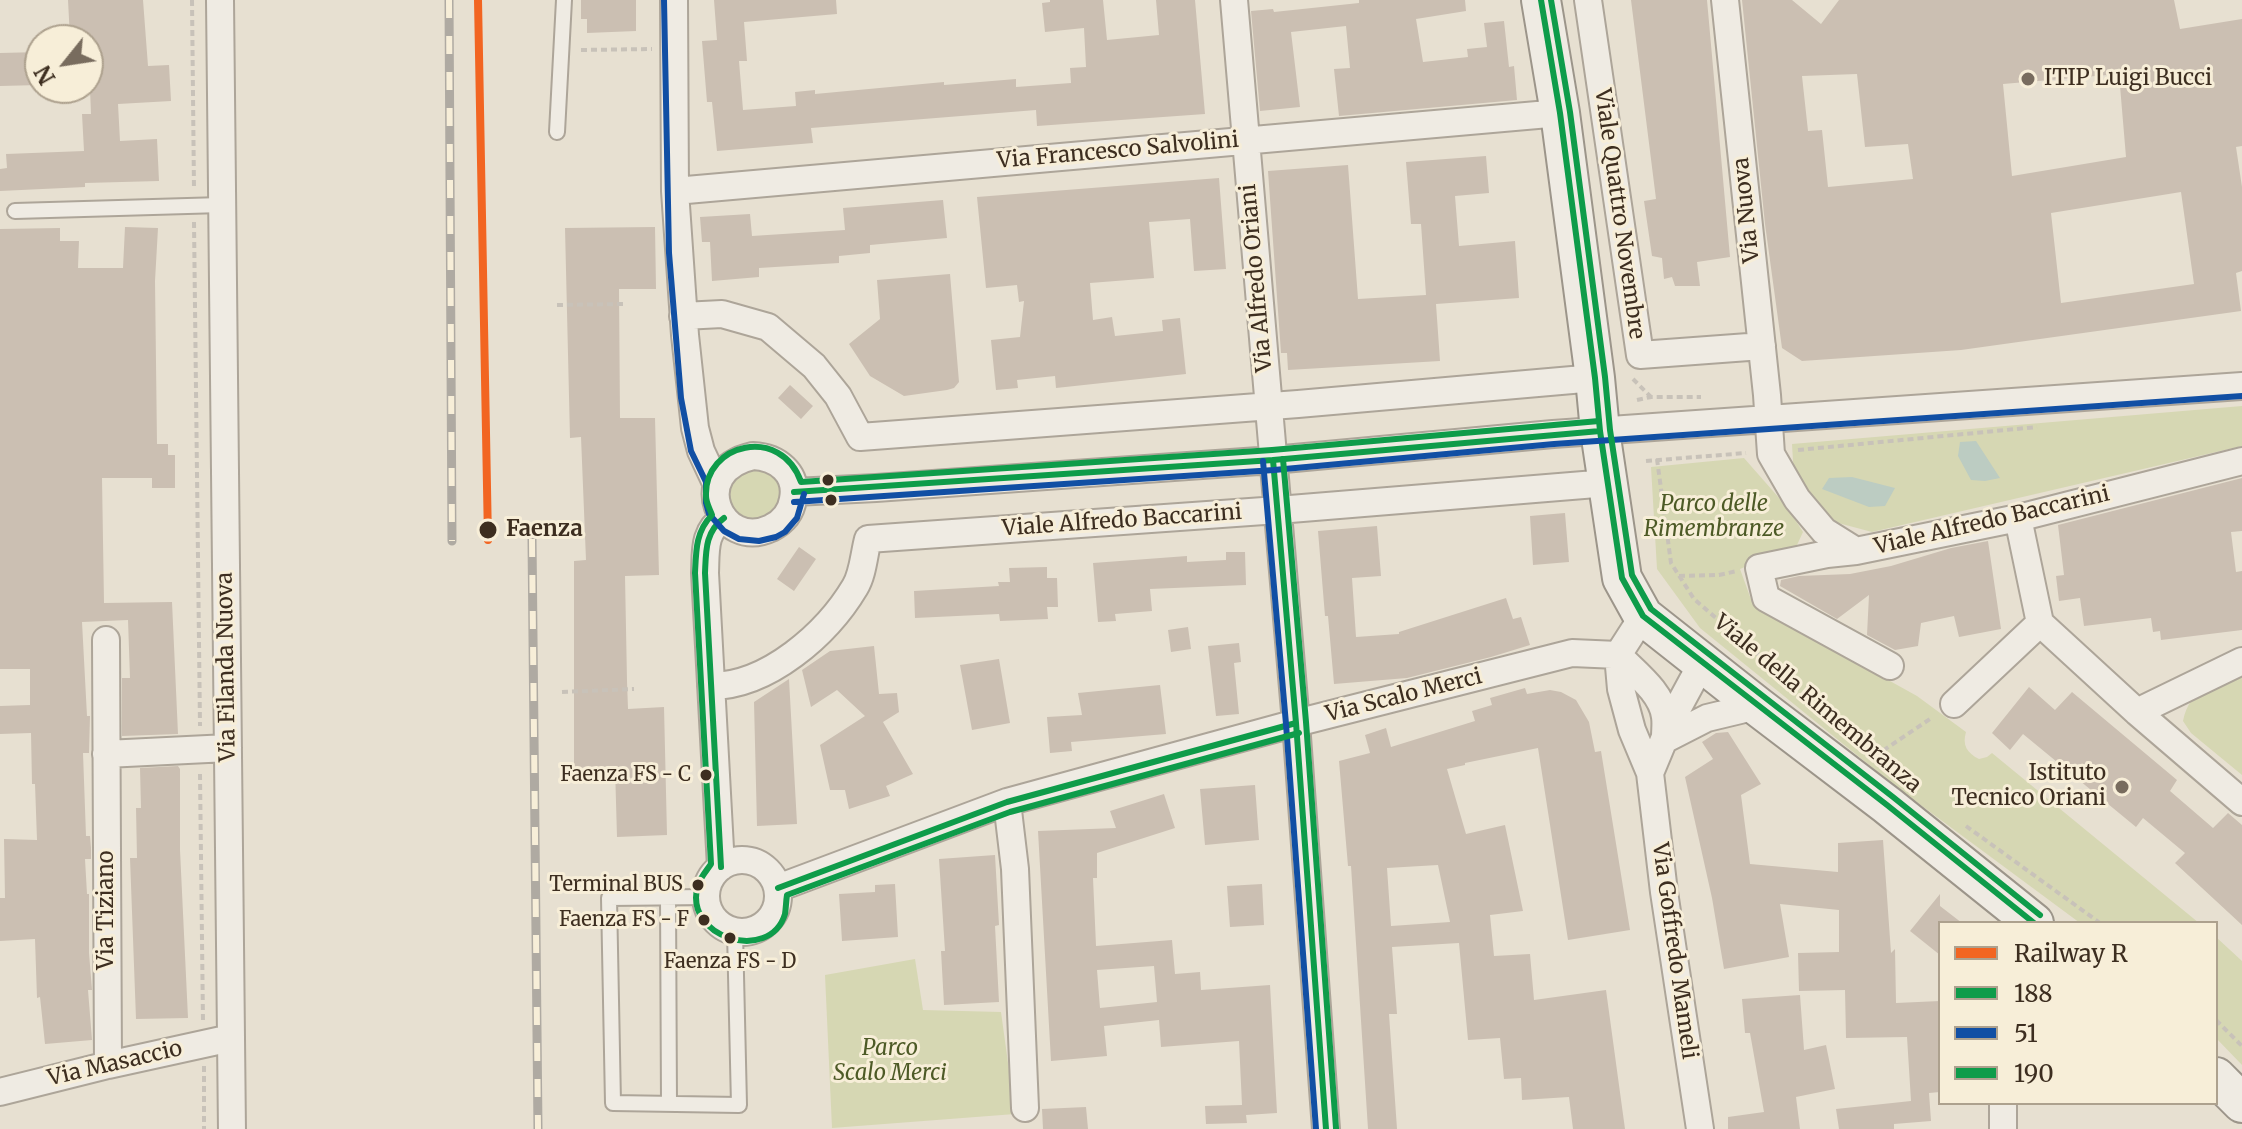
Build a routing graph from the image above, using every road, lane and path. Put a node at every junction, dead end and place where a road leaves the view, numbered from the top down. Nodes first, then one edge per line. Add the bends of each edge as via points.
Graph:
1 (192, 0) edge
2 (220, 0) edge
3 (564, 0) edge
4 (674, 0) edge
5 (1234, 0) edge
6 (1541, 0) edge
7 (1588, 0) edge
8 (1725, 0) edge
9 (674, 48) junction
10 (561, 50) junction
11 (1560, 113) junction
12 (557, 132) dead end
13 (1246, 140) junction
14 (675, 191) junction
15 (222, 205) junction
16 (194, 206) junction
17 (15, 211) dead end
18 (624, 304) dead end
19 (557, 305) dead end
20 (683, 316) junction
21 (1762, 346) junction
22 (1595, 378) junction
23 (2242, 386) edge
24 (1714, 397) dead end
25 (1637, 400) dead end
26 (1268, 407) junction
27 (1769, 419) junction
28 (2041, 427) dead end
29 (1600, 431) junction
30 (1782, 452) junction
31 (1657, 459) junction
32 (1273, 460) junction
33 (1646, 461) dead end
34 (2242, 461) edge
35 (716, 483) junction
36 (1608, 483) junction
37 (793, 492) junction
38 (1278, 510) junction
39 (724, 518) junction
40 (2018, 518) junction
41 (1856, 551) junction
42 (1759, 568) junction
43 (1679, 576) junction
44 (1643, 616) junction
45 (2040, 623) junction
46 (106, 640) dead end
47 (1618, 655) junction
48 (2242, 661) edge
49 (1702, 663) junction
50 (1890, 666) dead end
51 (711, 686) junction
52 (634, 689) dead end
53 (562, 692) dead end
54 (1954, 704) joint
55 (1757, 706) junction
56 (2137, 712) junction
57 (1296, 723) junction
58 (1664, 740) junction
59 (1864, 746) dead end
60 (228, 748) junction
61 (200, 750) junction
62 (106, 754) junction
63 (1884, 764) dead end
64 (1650, 773) junction
65 (1007, 802) junction
66 (2242, 802) edge
67 (1963, 824) dead end
68 (721, 867) junction
69 (778, 888) junction
70 (706, 897) junction
71 (668, 898) junction
72 (2032, 921) edge
73 (2097, 921) edge
74 (735, 932) junction
75 (2218, 1022) edge
76 (231, 1038) junction
77 (204, 1043) junction
78 (2242, 1046) edge
79 (108, 1065) junction
80 (2218, 1079) edge
81 (0, 1092) edge
82 (2242, 1103) edge
83 (669, 1104) junction
84 (2003, 1105) edge
85 (1025, 1108) dead end
86 (204, 1129) edge
87 (232, 1129) edge
88 (1326, 1129) edge
89 (1700, 1129) edge
90 (2003, 1129) edge

1 - 16 path
2 - 15 street, Via Filanda Nuova
3 - 10 lane
4 - 9 street
5 - 13 street, Via Alfredo Oriani
6 - 11 main road, Viale Quattro Novembre
7 - 21 street, Viale Quattro Novembre via 1640,355
8 - 21 street, Via Nuova
9 - 10 path
9 - 14 street
10 - 12 lane
11 - 13 street, Via Francesco Salvolini
11 - 22 main road, Viale Quattro Novembre
13 - 14 street, Via Francesco Salvolini
13 - 26 street, Via Alfredo Oriani
14 - 20 street
15 - 16 lane
15 - 60 street, Via Filanda Nuova
16 - 17 lane
16 - 61 path
18 - 19 path
20 - 26 street via 722,314 768,327 814,366 860,437
20 - 35 street via 695,428
21 - 27 street, Via Nuova
22 - 26 street
22 - 29 main road, Viale Quattro Novembre
23 - 27 street
24 - 25 path
26 - 32 street, Via Alfredo Oriani
27 - 29 street
27 - 30 street, Viale Alfredo Baccarini
28 - 30 path
29 - 32 street
29 - 36 main road, Viale Quattro Novembre
30 - 31 path
30 - 41 street, Viale Alfredo Baccarini via 1797,499 1824,531
31 - 33 path
31 - 43 path, Viale della Rimembranza via 1671,563
32 - 37 street
32 - 38 street, Via Alfredo Oriani
34 - 40 street, Viale Alfredo Baccarini
35 - 37 street via 732,464 753,456 780,464
35 - 39 street via 714,500
36 - 38 street, Viale Alfredo Baccarini
36 - 44 main road, Viale Quattro Novembre via 1622,578
37 - 39 street via 784,519 765,531 743,531
38 - 51 street, Viale Alfredo Baccarini via 868,539 857,585 824,630 781,663 727,686
38 - 57 street, Via Alfredo Oriani
39 - 51 street via 713,525 706,545
40 - 41 street, Viale Alfredo Baccarini
40 - 45 street
41 - 42 street
42 - 43 path
42 - 50 street via 1766,598
43 - 59 path, Viale della Rimembranza via 1694,599
44 - 47 street
44 - 49 main road
45 - 54 street
45 - 56 street
46 - 62 street, Via Tiziano
47 - 57 street, Via Scalo Merci via 1572,653
47 - 58 street, Via Goffredo Mameli via 1662,704
47 - 64 street, Via Goffredo Mameli via 1625,711
48 - 56 street
49 - 55 main road
49 - 58 street, Via Goffredo Mameli
51 - 68 street
52 - 53 path
54 - 63 path, Viale della Rimembranza via 1875,756
55 - 58 street via 1707,718
55 - 72 main road
56 - 66 street
57 - 65 street, Via Scalo Merci
57 - 88 street, Via Alfredo Oriani
58 - 64 street, Via Goffredo Mameli
60 - 61 street
60 - 76 street, Via Filanda Nuova
61 - 62 street
61 - 77 path
62 - 79 street, Via Tiziano
64 - 89 street, Via Goffredo Mameli
65 - 69 street, Via Scalo Merci
65 - 85 street via 1015,869
67 - 73 path
68 - 69 street via 731,861 755,862
68 - 70 street
69 - 74 street via 769,921 759,929
70 - 71 lane
70 - 74 street via 715,920
71 - 83 lane
71 - 83 lane via 609,898 613,1103
74 - 83 lane via 739,1105
75 - 78 path
76 - 77 street, Via Masaccio
76 - 87 street, Via Filanda Nuova
77 - 79 street, Via Masaccio
77 - 86 path
79 - 81 street, Via Masaccio
80 - 82 main road
84 - 90 street

